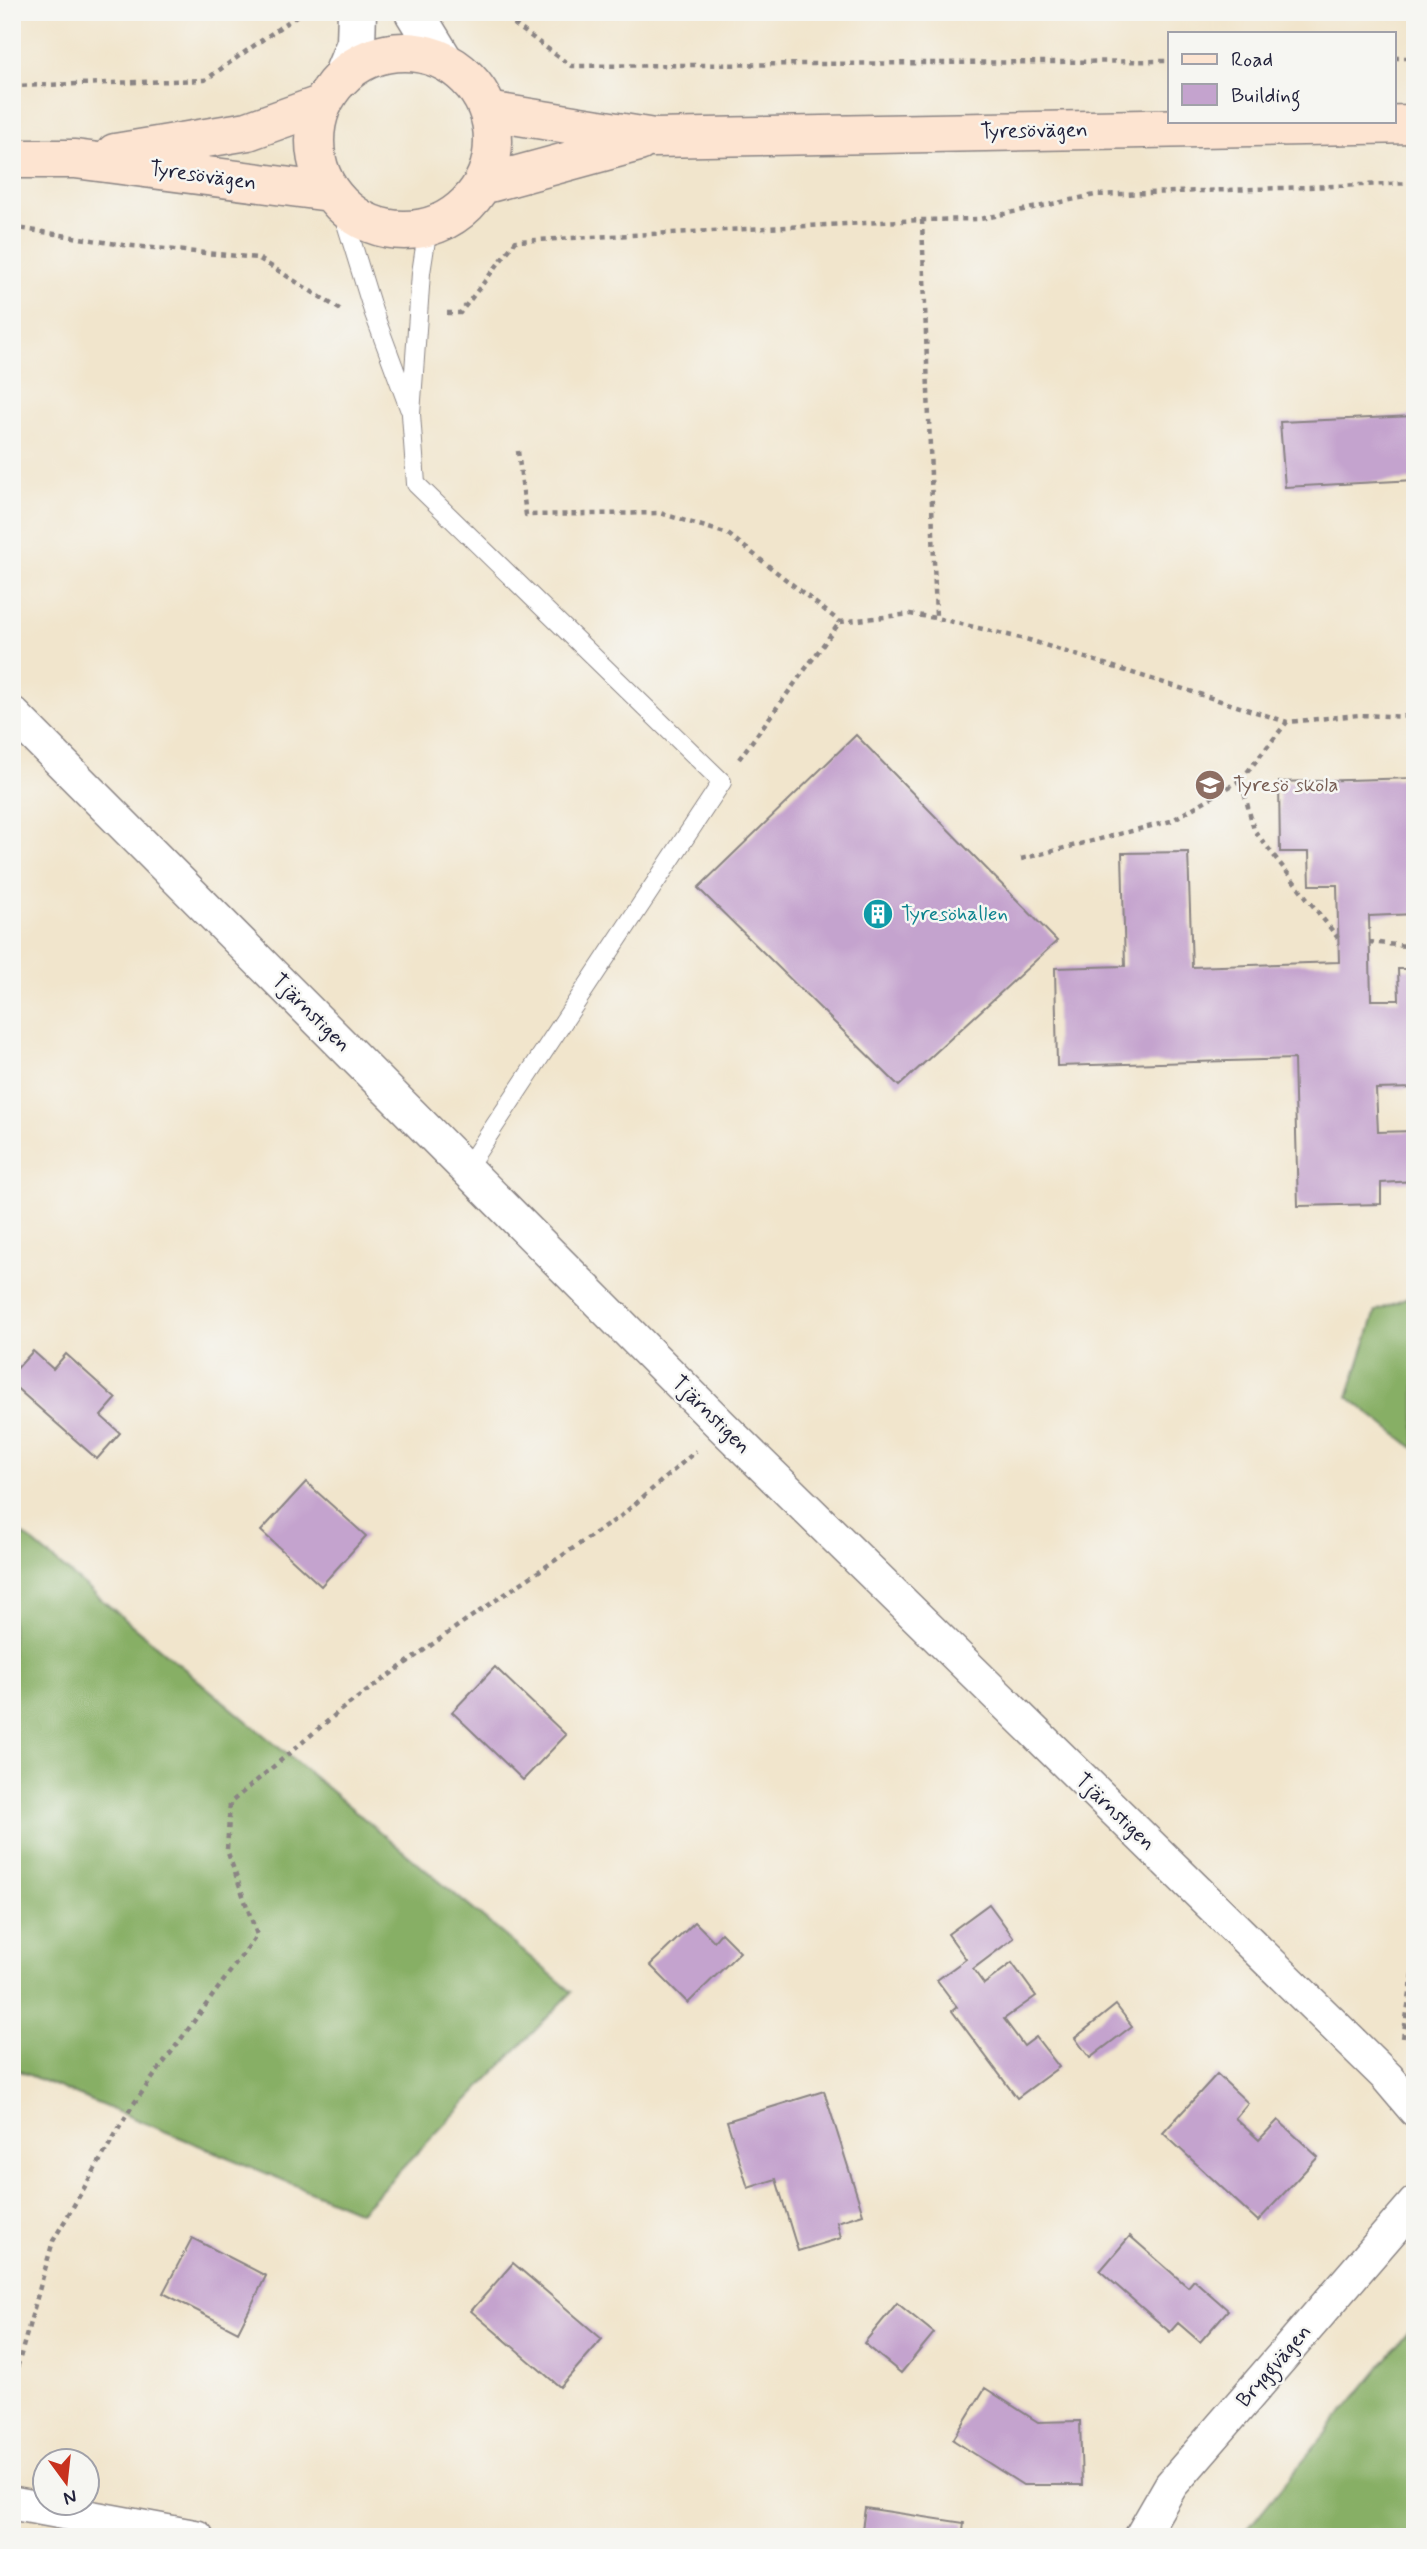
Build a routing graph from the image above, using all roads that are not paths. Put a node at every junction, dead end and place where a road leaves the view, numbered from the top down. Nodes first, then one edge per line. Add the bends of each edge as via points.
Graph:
1 (357, 12) edge
2 (414, 12) edge
3 (444, 61) junction
4 (332, 90) junction
5 (488, 111) junction
6 (1415, 124) edge
7 (653, 138) junction
8 (12, 159) edge
9 (75, 159) junction
10 (482, 185) junction
11 (335, 199) junction
12 (428, 227) junction
13 (411, 414) junction
14 (12, 713) edge
15 (466, 1169) junction
16 (1415, 2110) edge
17 (1415, 2203) edge
18 (12, 2504) edge
19 (197, 2537) edge
20 (1141, 2537) edge

1 - 4 street via 356,43
2 - 3 street
3 - 4 main road, Tyresövägen via 413,52 375,56
3 - 5 main road, Tyresövägen via 476,88
4 - 9 main road, Tyresövägen via 248,131
4 - 11 main road via 314,142 320,174
5 - 7 main road, Tyresövägen
5 - 10 main road, Tyresövägen via 494,140
6 - 7 main road, Tyresövägen
7 - 10 main road, Tyresövägen
8 - 9 main road, Tyresövägen
9 - 11 main road, Tyresövägen
10 - 12 main road, Tyresövägen via 450,218
11 - 12 main road, Tyresövägen via 375,227 404,231
11 - 13 lane
12 - 13 lane
13 - 15 lane via 416,484 722,782
14 - 15 street, Tjärnstigen
15 - 16 street, Tjärnstigen via 1387,2077
17 - 20 street, Bryggvägen via 1171,2485
18 - 19 street

